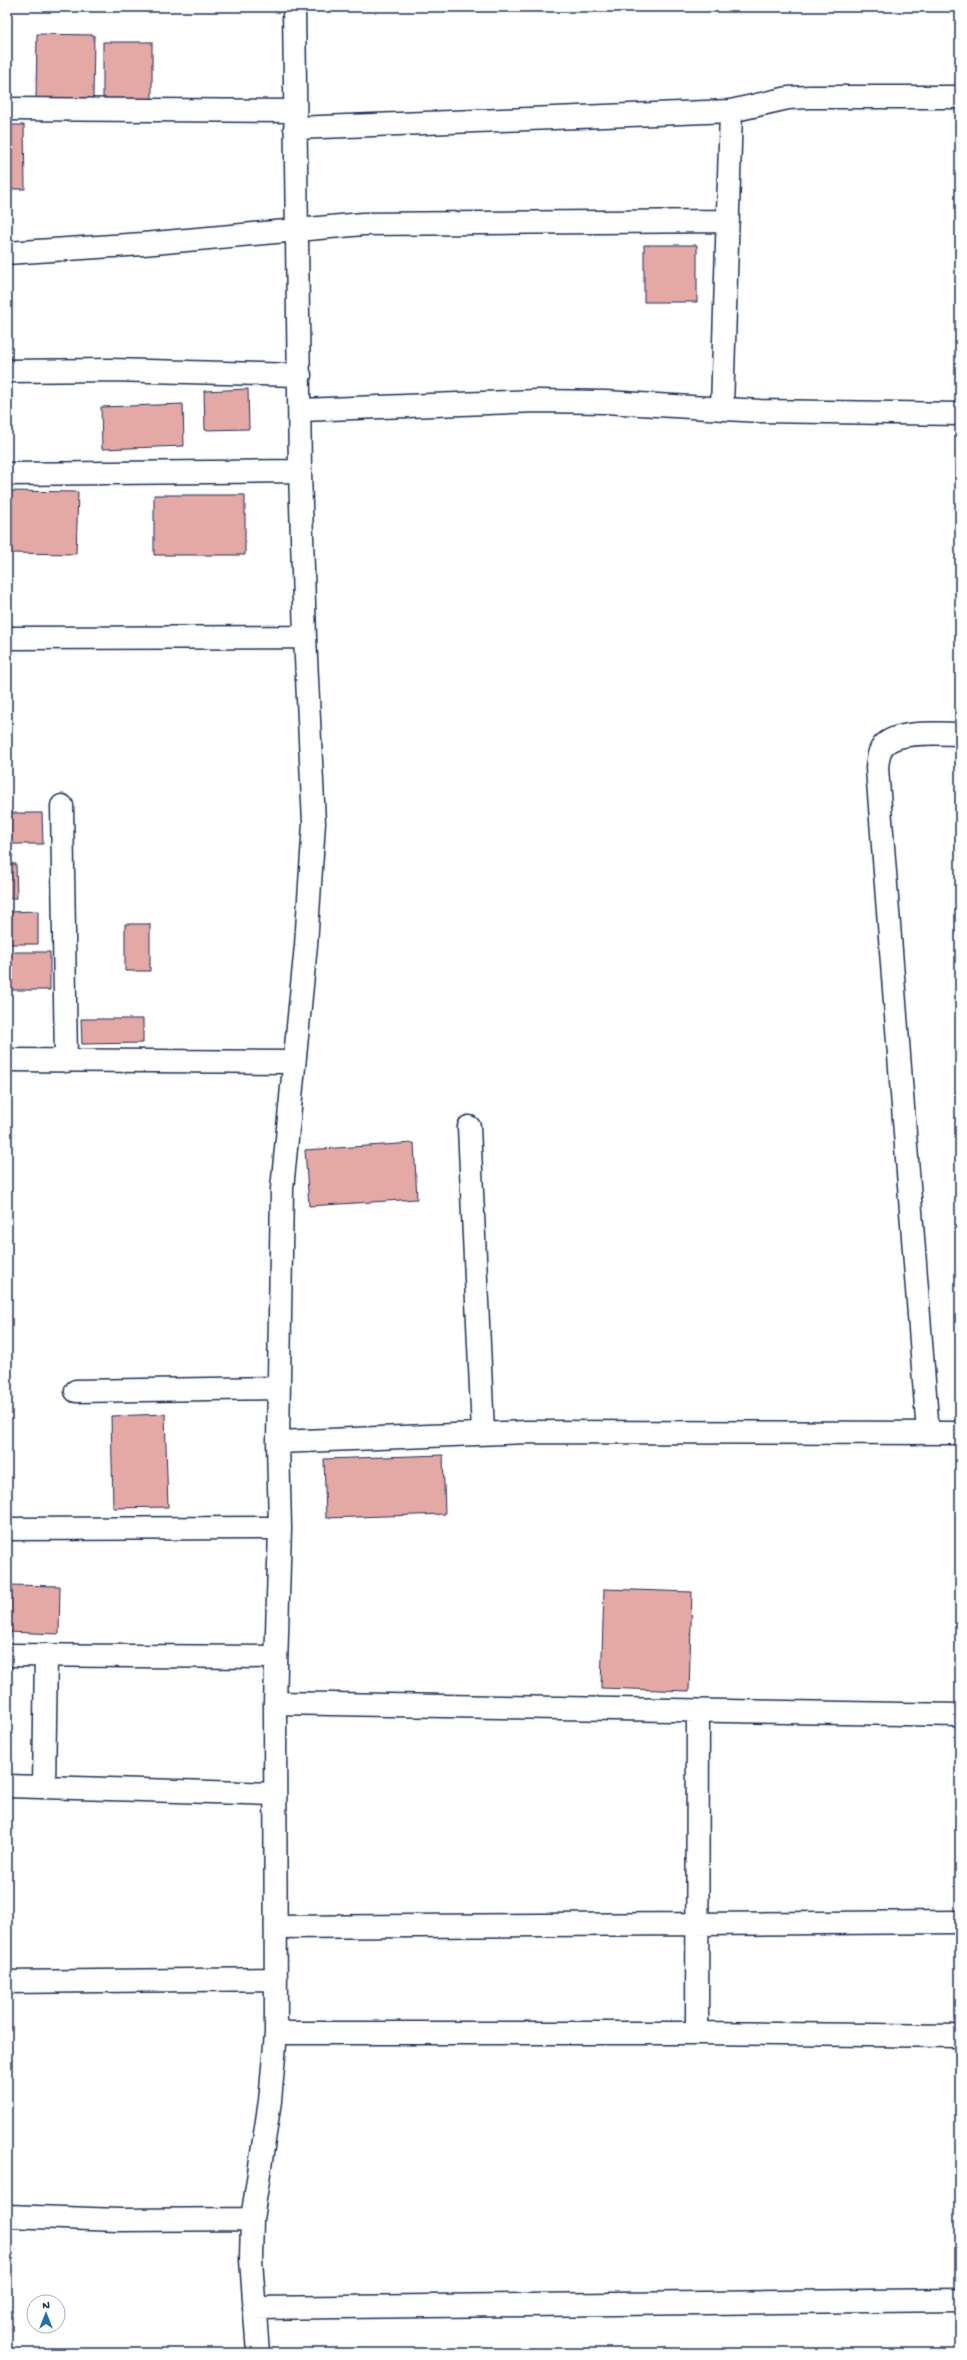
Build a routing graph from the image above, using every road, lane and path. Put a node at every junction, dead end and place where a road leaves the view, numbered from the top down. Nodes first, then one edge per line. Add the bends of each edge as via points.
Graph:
1 (294, 7) edge
2 (960, 97) edge
3 (7, 109) edge
4 (731, 111) junction
5 (295, 120) junction
6 (728, 221) junction
7 (297, 229) junction
8 (7, 253) edge
9 (7, 371) edge
10 (300, 375) junction
11 (722, 409) junction
12 (301, 410) junction
13 (960, 414) edge
14 (300, 471) junction
15 (7, 474) edge
16 (305, 637) junction
17 (7, 638) edge
18 (960, 734) edge
19 (62, 806) dead end
20 (7, 1060) edge
21 (66, 1061) junction
22 (293, 1062) junction
23 (469, 1127) dead end
24 (278, 1388) junction
25 (76, 1391) dead end
26 (483, 1432) junction
27 (928, 1433) junction
28 (960, 1433) edge
29 (278, 1442) junction
30 (280, 1528) junction
31 (7, 1529) edge
32 (7, 1655) edge
33 (46, 1655) junction
34 (276, 1657) junction
35 (275, 1703) junction
36 (698, 1712) junction
37 (960, 1714) edge
38 (7, 1786) edge
39 (44, 1787) junction
40 (275, 1794) junction
41 (960, 1922) edge
42 (696, 1924) junction
43 (277, 1927) junction
44 (276, 1979) junction
45 (7, 1982) edge
46 (276, 2033) junction
47 (697, 2033) junction
48 (960, 2036) edge
49 (7, 2216) edge
50 (252, 2218) junction
51 (960, 2300) edge
52 (254, 2308) junction
53 (258, 2353) edge

1 - 5 street
2 - 4 street via 788,98
3 - 5 street
4 - 5 street
4 - 6 street
5 - 7 street
6 - 7 street via 364,224
6 - 11 street
7 - 8 street via 158,243
7 - 10 street
9 - 10 street via 111,370
10 - 12 street
11 - 12 street via 538,401
11 - 13 street
12 - 14 street
14 - 15 street
14 - 16 street
16 - 17 street
16 - 22 street via 314,823 307,938
18 - 27 street via 912,735 895,740 885,745 878,756 877,768
19 - 21 street
20 - 21 street
21 - 22 street
22 - 24 street via 282,1189
23 - 26 street
24 - 25 street
24 - 29 street
26 - 27 street
26 - 29 street
27 - 28 street
29 - 30 street
30 - 31 street
30 - 34 street
32 - 33 street
33 - 34 street
33 - 39 street
34 - 35 street
35 - 36 street
35 - 40 street
36 - 37 street
36 - 42 street
38 - 39 street
39 - 40 street
40 - 43 street
41 - 42 street
42 - 43 street
42 - 47 street
43 - 44 street
44 - 45 street
44 - 46 street
46 - 47 street
46 - 50 street via 270,2101
47 - 48 street
49 - 50 street via 118,2220
50 - 52 street
51 - 52 street
52 - 53 street

